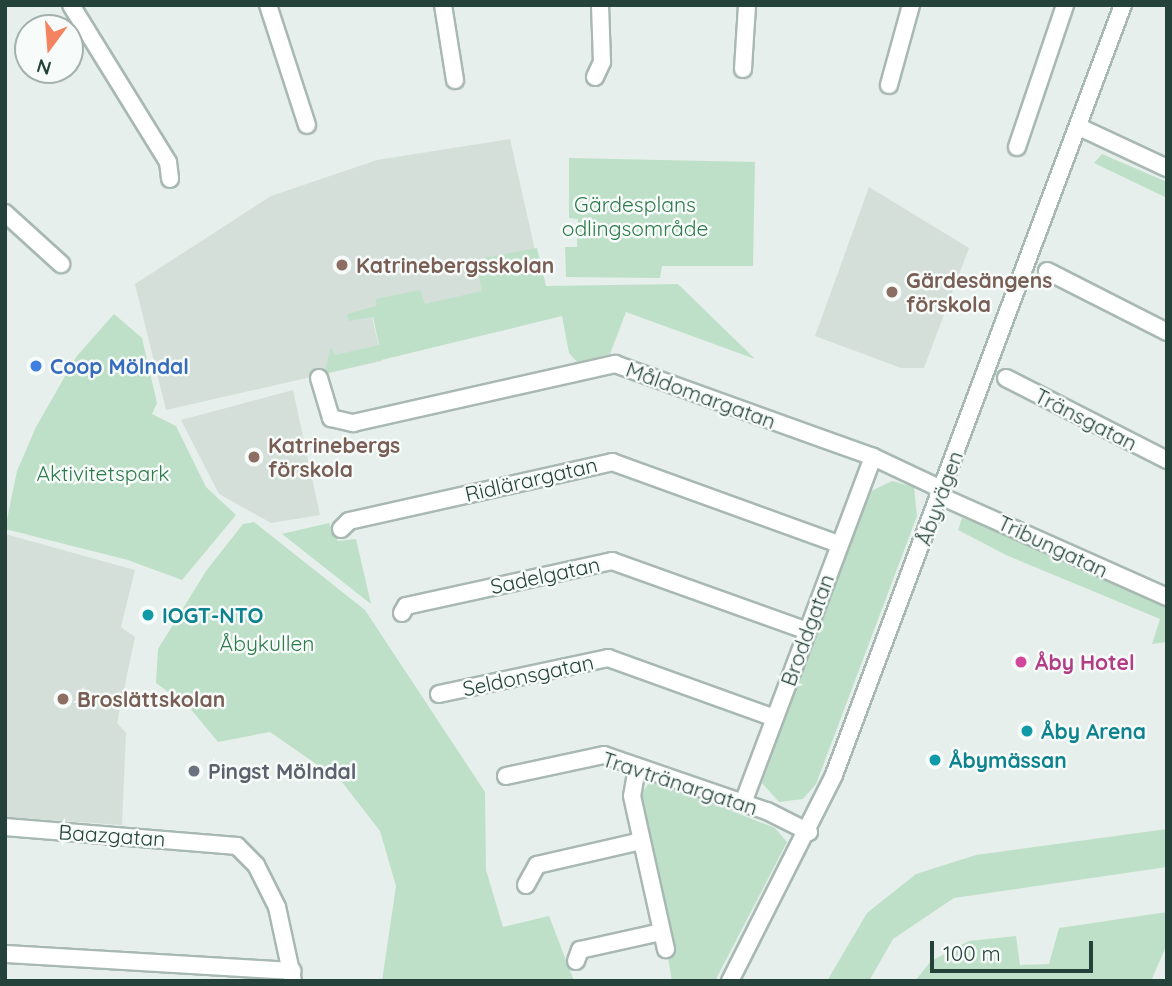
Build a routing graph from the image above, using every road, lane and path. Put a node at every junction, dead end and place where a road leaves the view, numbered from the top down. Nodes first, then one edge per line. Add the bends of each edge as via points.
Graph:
1 (71, 5) edge
2 (268, 5) edge
3 (443, 5) edge
4 (600, 5) edge
5 (747, 5) edge
6 (911, 5) edge
7 (1065, 5) edge
8 (1123, 5) edge
9 (743, 69) dead end
10 (595, 77) dead end
11 (455, 80) dead end
12 (889, 85) dead end
13 (307, 125) dead end
14 (1079, 127) junction
15 (1017, 147) dead end
16 (1167, 168) edge
17 (170, 179) dead end
18 (5, 213) edge
19 (61, 264) dead end
20 (1047, 271) dead end
21 (1167, 332) edge
22 (319, 378) dead end
23 (1006, 378) dead end
24 (873, 457) junction
25 (1167, 460) edge
26 (940, 492) junction
27 (341, 529) dead end
28 (839, 544) junction
29 (1167, 597) edge
30 (402, 614) dead end
31 (807, 631) junction
32 (439, 694) dead end
33 (775, 718) junction
34 (637, 768) junction
35 (506, 776) dead end
36 (743, 803) junction
37 (5, 827) edge
38 (809, 832) junction
39 (642, 841) junction
40 (526, 885) dead end
41 (662, 932) junction
42 (666, 949) dead end
43 (5, 954) edge
44 (576, 961) dead end
45 (293, 976) edge
46 (730, 981) edge

1 - 17 street via 168,162
2 - 13 street
3 - 11 street
4 - 10 street via 601,62
5 - 9 street
6 - 12 street
7 - 15 street
8 - 14 street, Åbyvägen
14 - 16 street
14 - 26 street, Åbyvägen
18 - 19 street
20 - 21 street
22 - 24 street, Måldomargatan via 331,418 353,423 615,364
23 - 25 street, Tränsgatan
24 - 26 street, Måldomargatan
24 - 28 street, Broddgatan
26 - 29 street, Tribungatan
26 - 38 street, Åbyvägen
27 - 28 street, Ridlärargatan via 349,521 611,462
28 - 31 street, Broddgatan
30 - 31 street, Sadelgatan via 406,606 612,561
31 - 33 street, Broddgatan
32 - 33 street, Seldonsgatan via 608,658
33 - 36 street, Broddgatan
34 - 35 street, Travtränargatan via 595,755
34 - 36 street, Travtränargatan
34 - 39 street via 631,787
36 - 38 street, Travtränargatan
37 - 45 street, Baazgatan via 220,841 237,846 256,865 285,932
38 - 46 street, Åbyvägen
39 - 40 street via 537,865
39 - 41 street
41 - 42 street
41 - 44 street via 580,950
43 - 45 street

